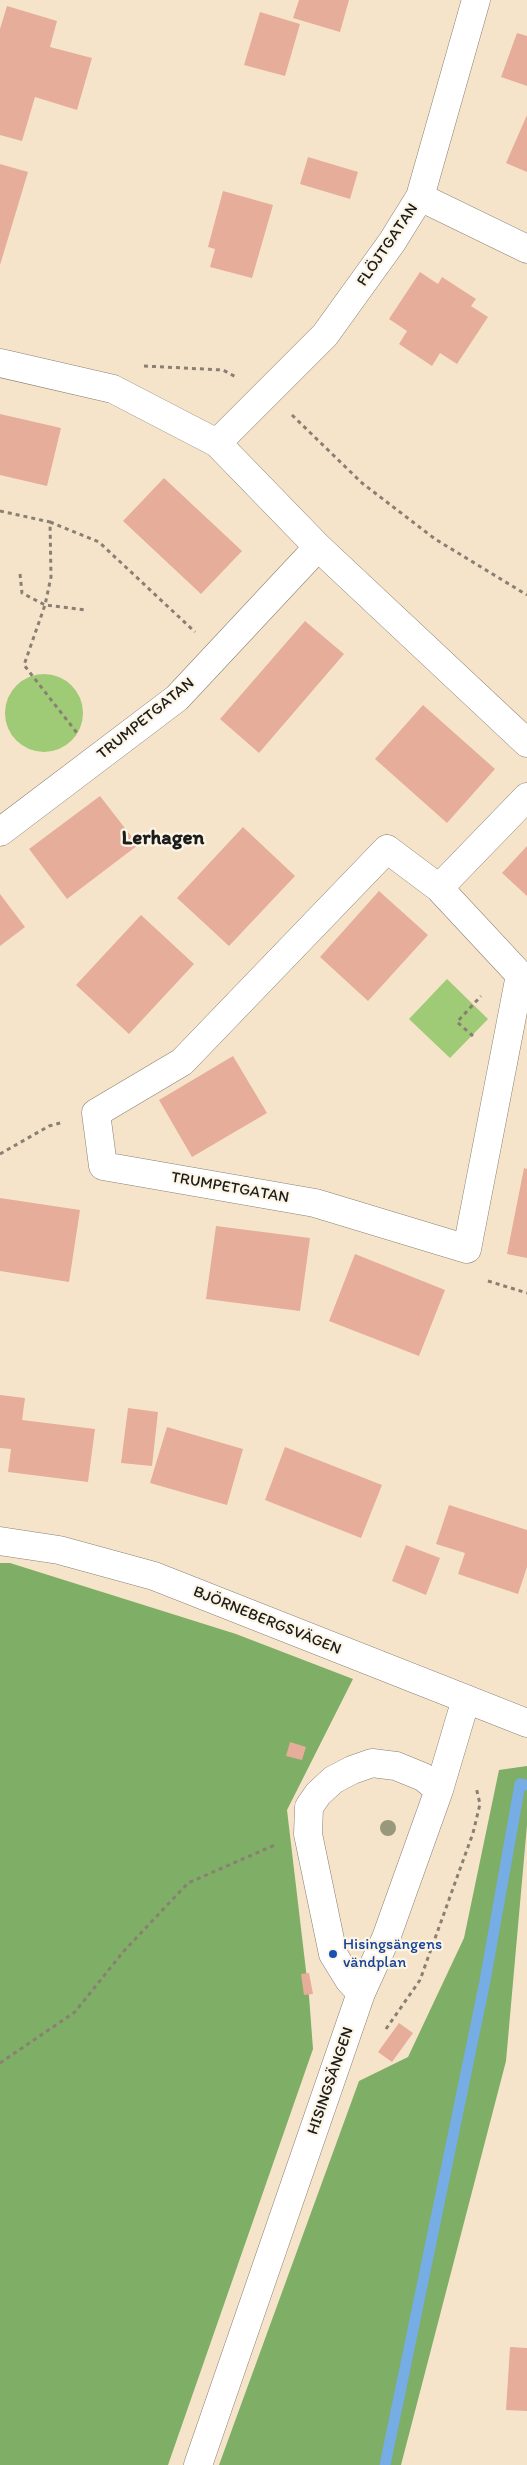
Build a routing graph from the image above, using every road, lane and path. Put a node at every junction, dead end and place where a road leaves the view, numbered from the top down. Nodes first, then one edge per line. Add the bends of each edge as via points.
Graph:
1 (476, 0) edge
2 (420, 196) junction
3 (527, 248) edge
4 (0, 363) edge
5 (143, 366) dead end
6 (268, 392) junction
7 (217, 443) junction
8 (0, 511) edge
9 (50, 522) junction
10 (318, 547) junction
11 (20, 574) dead end
12 (527, 595) edge
13 (45, 605) junction
14 (85, 610) dead end
15 (219, 654) junction
16 (527, 743) edge
17 (97, 760) junction
18 (527, 797) edge
19 (0, 832) edge
20 (439, 888) junction
21 (96, 1113) junction
22 (0, 1154) edge
23 (488, 1281) dead end
24 (527, 1293) edge
25 (0, 1542) edge
26 (466, 1699) junction
27 (527, 1723) edge
28 (475, 1783) dead end
29 (439, 1790) junction
30 (308, 1834) junction
31 (361, 1993) junction
32 (382, 2035) dead end
33 (0, 2063) edge
34 (198, 2465) edge

1 - 2 street, FLÖJTGATAN
2 - 3 street
2 - 6 street, FLÖJTGATAN via 392,242 325,335
4 - 7 street via 113,389
5 - 6 path via 223,370
6 - 7 street, FLÖJTGATAN
6 - 12 path via 362,483 435,539
7 - 10 street
8 - 9 path
9 - 13 path via 51,577
9 - 15 path via 99,542
10 - 15 street, TRUMPETGATAN
10 - 16 street
11 - 13 path via 22,593
13 - 14 path
13 - 17 path via 24,665
15 - 17 street, TRUMPETGATAN via 177,698
17 - 19 street, TRUMPETGATAN
18 - 20 street
20 - 21 street, TRUMPETGATAN via 387,848 182,1062
20 - 21 street, TRUMPETGATAN via 520,975 467,1249 315,1203 103,1166
21 - 22 path via 49,1126
23 - 24 path
25 - 26 street, BJÖRNEBERGSVÄGEN via 58,1550 154,1576
26 - 27 street, BJÖRNEBERGSVÄGEN
26 - 29 street, HISINGSÄNGEN
28 - 32 path via 480,1804 473,1833 420,1980
29 - 30 street via 423,1777 396,1766 372,1763 333,1780 318,1794 308,1807
29 - 31 street, HISINGSÄNGEN via 386,1938
30 - 31 street via 333,1954
30 - 33 path via 261,1849 188,1883 123,1952 75,2012
31 - 34 street, HISINGSÄNGEN

